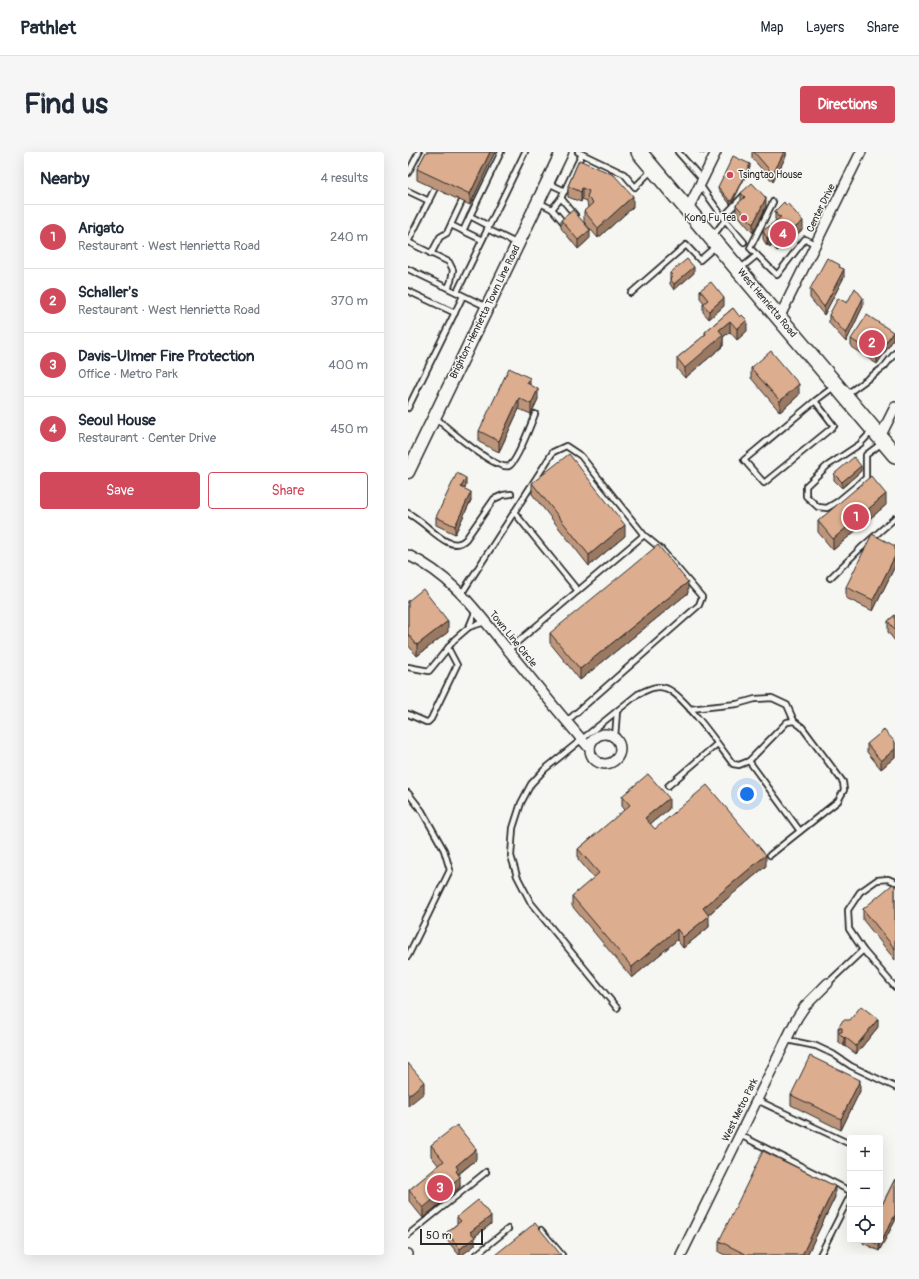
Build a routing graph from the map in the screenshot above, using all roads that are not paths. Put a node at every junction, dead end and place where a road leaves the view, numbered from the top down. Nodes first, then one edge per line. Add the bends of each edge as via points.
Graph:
1 (419, 152) edge
2 (501, 152) edge
3 (525, 152) edge
4 (562, 152) edge
5 (639, 152) edge
6 (678, 152) edge
7 (716, 152) edge
8 (861, 152) edge
9 (580, 153) edge
10 (654, 169) junction
11 (408, 173) edge
12 (408, 180) edge
13 (701, 182) junction
14 (547, 183) junction
15 (408, 188) edge
16 (435, 188) dead end
17 (565, 191) junction
18 (408, 192) edge
19 (746, 192) edge
20 (561, 198) junction
21 (428, 201) junction
22 (462, 201) dead end
23 (538, 202) junction
24 (773, 202) dead end
25 (552, 209) junction
26 (688, 209) junction
27 (470, 216) junction
28 (576, 216) edge
29 (725, 220) junction
30 (563, 222) edge
31 (451, 225) junction
32 (488, 228) junction
33 (463, 231) junction
34 (482, 240) junction
35 (715, 241) junction
36 (408, 242) edge
37 (744, 242) dead end
38 (518, 244) junction
39 (815, 244) junction
40 (431, 254) junction
41 (757, 255) junction
42 (408, 269) edge
43 (739, 270) junction
44 (448, 288) junction
45 (408, 291) edge
46 (457, 292) junction
47 (631, 293) dead end
48 (463, 296) junction
49 (487, 307) junction
50 (455, 313) junction
51 (779, 318) junction
52 (895, 353) edge
53 (840, 390) junction
54 (815, 401) junction
55 (408, 408) edge
56 (895, 408) edge
57 (535, 414) dead end
58 (434, 417) junction
59 (879, 436) junction
60 (895, 455) edge
61 (408, 472) edge
62 (511, 494) dead end
63 (514, 512) junction
64 (408, 513) edge
65 (895, 518) edge
66 (644, 535) junction
67 (408, 555) edge
68 (830, 578) dead end
69 (578, 591) junction
70 (462, 593) junction
71 (476, 610) junction
72 (486, 622) junction
73 (469, 627) junction
74 (448, 648) junction
75 (508, 650) junction
76 (408, 667) edge
77 (690, 709) junction
78 (617, 711) junction
79 (408, 714) edge
80 (567, 721) junction
81 (794, 721) junction
82 (615, 738) junction
83 (581, 739) junction
84 (717, 744) junction
85 (590, 749) junction
86 (749, 761) junction
87 (668, 786) dead end
88 (408, 793) edge
89 (800, 831) junction
90 (770, 855) dead end
91 (895, 882) edge
92 (863, 950) junction
93 (408, 956) edge
94 (828, 982) joint
95 (895, 987) edge
96 (617, 1008) dead end
97 (787, 1040) junction
98 (895, 1087) edge
99 (757, 1100) junction
100 (740, 1135) junction
101 (847, 1143) edge
102 (486, 1172) dead end
103 (847, 1189) edge
104 (847, 1202) edge
105 (538, 1227) edge
106 (508, 1229) dead end
107 (408, 1235) edge
108 (685, 1254) edge
109 (476, 1255) edge
110 (562, 1255) edge
111 (820, 1255) edge

1 - 11 lane
2 - 27 lane
3 - 32 lane
4 - 14 street, Brighton-Henrietta Town Line Road
5 - 10 main road, West Henrietta Road
6 - 13 lane
7 - 13 street
8 - 39 street, Center Drive
9 - 10 lane via 624,174 635,187
9 - 17 lane
10 - 26 main road, West Henrietta Road
11 - 12 lane
13 - 26 street
13 - 29 lane
14 - 17 lane
14 - 23 street, Brighton-Henrietta Town Line Road
15 - 18 lane
16 - 21 lane
17 - 20 lane
18 - 21 lane
19 - 29 lane via 726,214
20 - 25 lane
20 - 28 lane
21 - 36 lane
22 - 31 lane
23 - 25 lane
23 - 38 street, Brighton-Henrietta Town Line Road
24 - 41 lane via 750,248
25 - 30 lane
26 - 35 main road, West Henrietta Road
27 - 32 lane
27 - 33 lane
29 - 35 lane
29 - 37 lane
31 - 33 lane
31 - 40 lane via 447,233 440,237
32 - 34 lane
32 - 38 lane
33 - 34 lane
34 - 46 lane
35 - 43 main road, West Henrietta Road
35 - 47 lane via 700,260 686,245
36 - 40 lane
38 - 49 street, Brighton-Henrietta Town Line Road
39 - 41 lane via 805,239 777,275
39 - 51 street, Center Drive
40 - 44 lane via 449,262 453,270
41 - 43 lane
42 - 44 lane
43 - 51 main road, West Henrietta Road
44 - 46 lane
45 - 50 lane
46 - 48 lane
48 - 49 lane
48 - 50 lane
49 - 58 street, Brighton-Henrietta Town Line Road
50 - 55 lane
51 - 53 main road, West Henrietta Road
52 - 53 lane via 884,368
53 - 54 lane
53 - 59 main road, West Henrietta Road
54 - 54 lane via 744,460 764,483 834,426
56 - 59 street
57 - 58 lane via 517,455 510,465 506,466 482,456
58 - 61 street, Brighton-Henrietta Town Line Road
59 - 59 lane via 860,444 827,466 806,486 806,496 818,507 827,508 837,502 866,478 866,455
59 - 60 main road, West Henrietta Road
62 - 64 lane via 494,499 466,539 459,544 436,535
63 - 66 lane via 553,452 566,446 581,456
63 - 69 lane
63 - 70 lane
65 - 68 lane
66 - 69 lane
66 - 80 lane via 661,549 702,597 699,605
67 - 70 street, Town Line Circle via 436,571
69 - 75 lane
70 - 71 street, Town Line Circle
71 - 72 street, Town Line Circle
71 - 73 lane
72 - 73 lane
72 - 75 street, Town Line Circle
73 - 74 lane
74 - 76 lane via 429,671
74 - 79 lane via 457,666 433,716 426,722
75 - 80 street, Town Line Circle
77 - 78 lane via 673,692 652,687 638,694
77 - 81 lane via 772,698 787,705
77 - 84 lane
78 - 82 lane
78 - 83 lane
80 - 83 street, Town Line Circle
81 - 86 lane via 787,722
81 - 89 lane via 802,727 843,782 844,790 838,801
82 - 85 street via 601,734 593,740
82 - 85 street, Town Line Circle via 620,751 612,764 596,762 590,754
83 - 85 street, Town Line Circle
83 - 96 lane via 545,769 532,784 521,803 513,828 511,856 516,876 531,903
84 - 86 lane via 733,764 739,765
84 - 87 lane
86 - 89 lane
88 - 93 lane via 422,811 444,850 450,870
89 - 90 lane
91 - 92 lane via 888,879 877,880 860,892 848,910 849,929
92 - 94 lane
92 - 95 lane
94 - 97 street, West Metro Park via 805,1006
97 - 98 lane via 816,1046
97 - 99 street, West Metro Park
99 - 100 street, West Metro Park
99 - 101 lane
100 - 103 lane
100 - 108 street, West Metro Park
102 - 107 lane
104 - 111 lane
105 - 110 lane
106 - 109 lane

